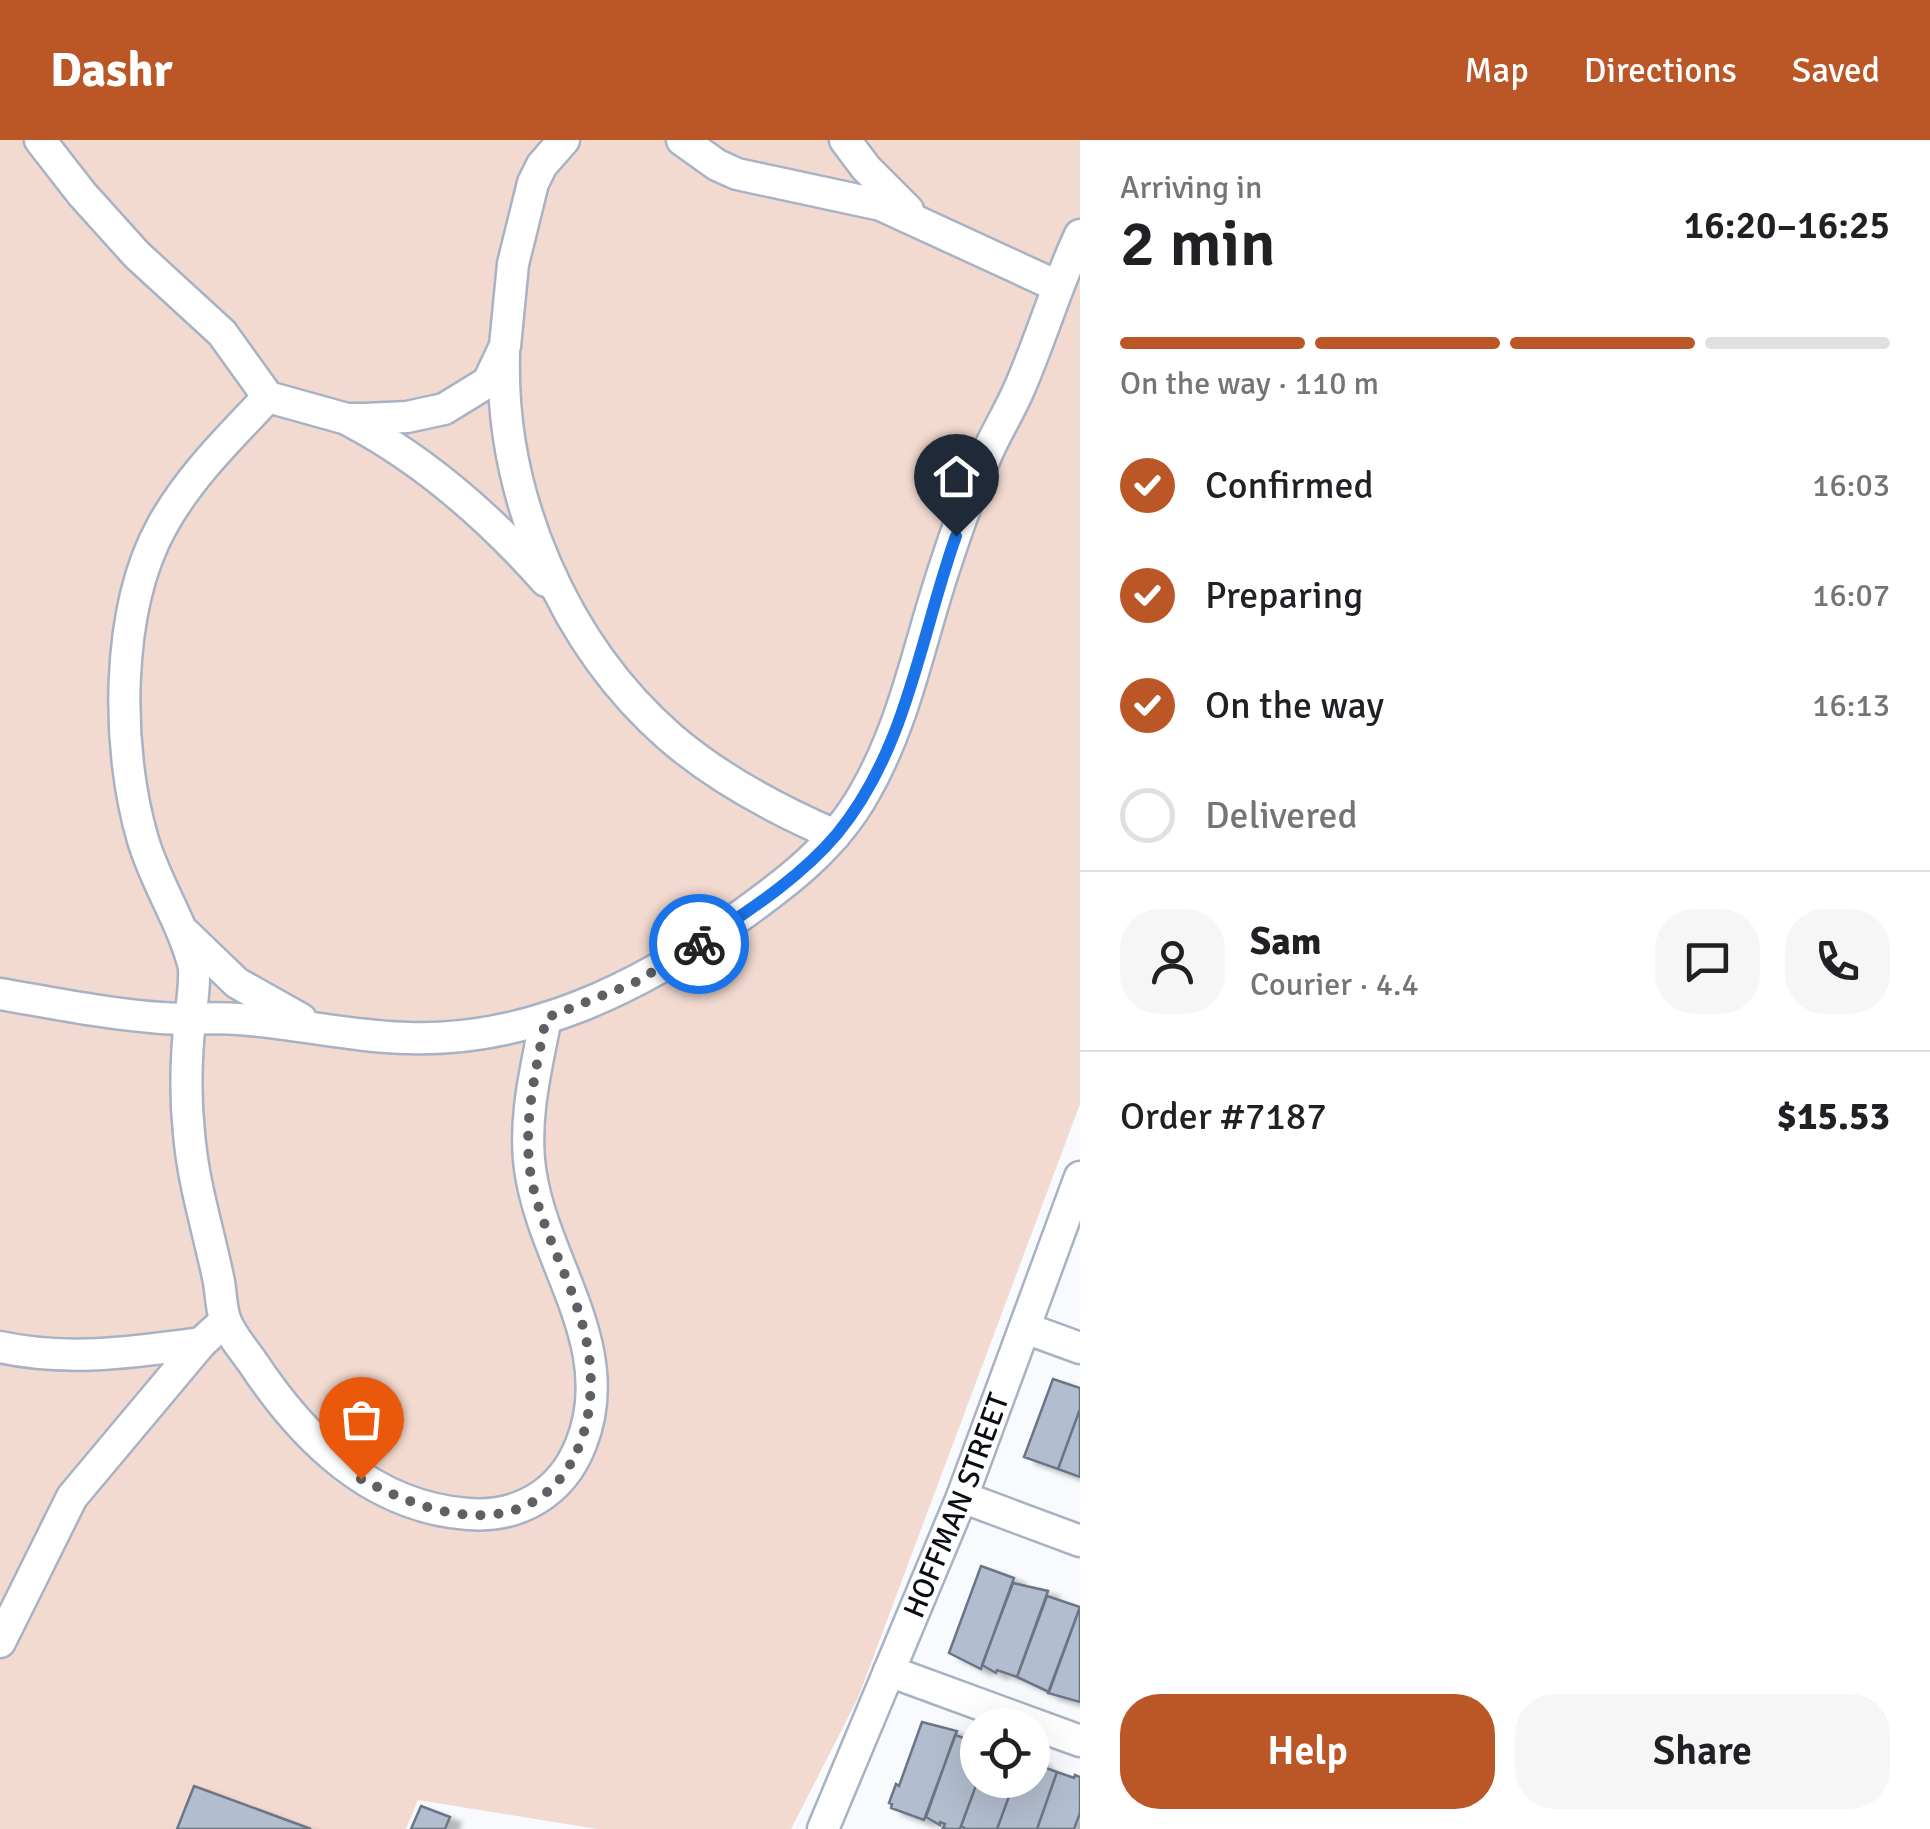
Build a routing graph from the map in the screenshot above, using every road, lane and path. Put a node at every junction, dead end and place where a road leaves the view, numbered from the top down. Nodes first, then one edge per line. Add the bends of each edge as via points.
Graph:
1 (40, 140) edge
2 (564, 140) edge
3 (682, 140) edge
4 (844, 140) edge
5 (930, 227) junction
6 (1080, 234) edge
7 (1056, 286) junction
8 (505, 346) junction
9 (268, 397) junction
10 (348, 419) junction
11 (572, 615) junction
12 (836, 835) junction
13 (180, 928) junction
14 (0, 994) edge
15 (546, 1018) junction
16 (190, 1020) junction
17 (337, 1032) junction
18 (1080, 1177) edge
19 (226, 1321) junction
20 (1024, 1328) junction
21 (201, 1343) junction
22 (0, 1348) edge
23 (1080, 1348) edge
24 (962, 1498) junction
25 (1080, 1541) edge
26 (0, 1642) edge
27 (889, 1671) junction
28 (1080, 1741) edge
29 (823, 1829) edge

1 - 9 street via 137,255 222,334
2 - 8 street via 542,166 525,210
3 - 5 street via 738,174 857,198
4 - 5 street
5 - 7 street
6 - 7 street
7 - 12 street via 966,507 905,706 866,792
8 - 10 street via 488,382 459,402 407,417
8 - 11 street via 514,464 540,550
9 - 10 street
9 - 13 street via 192,481 160,529 130,632 130,784 150,863
10 - 11 street via 411,458 486,520
11 - 12 street via 615,677 670,736 745,790
12 - 15 street via 788,880 684,954 634,983
13 - 16 street via 194,967
13 - 17 street via 238,983 288,1014
14 - 16 street
15 - 17 street via 440,1038
15 - 19 street via 530,1112 530,1163 545,1228 587,1340 592,1384 581,1444 552,1488 525,1506 482,1515 423,1505 361,1479 291,1416
16 - 17 street via 240,1018
16 - 19 street via 186,1099 192,1164
18 - 20 street, HOFFMAN STREET
19 - 21 street
20 - 23 street
20 - 24 street, HOFFMAN STREET
21 - 22 street via 89,1356
21 - 26 street via 72,1496
24 - 25 street
24 - 27 street, HOFFMAN STREET
27 - 28 street
27 - 29 street, HOFFMAN STREET

